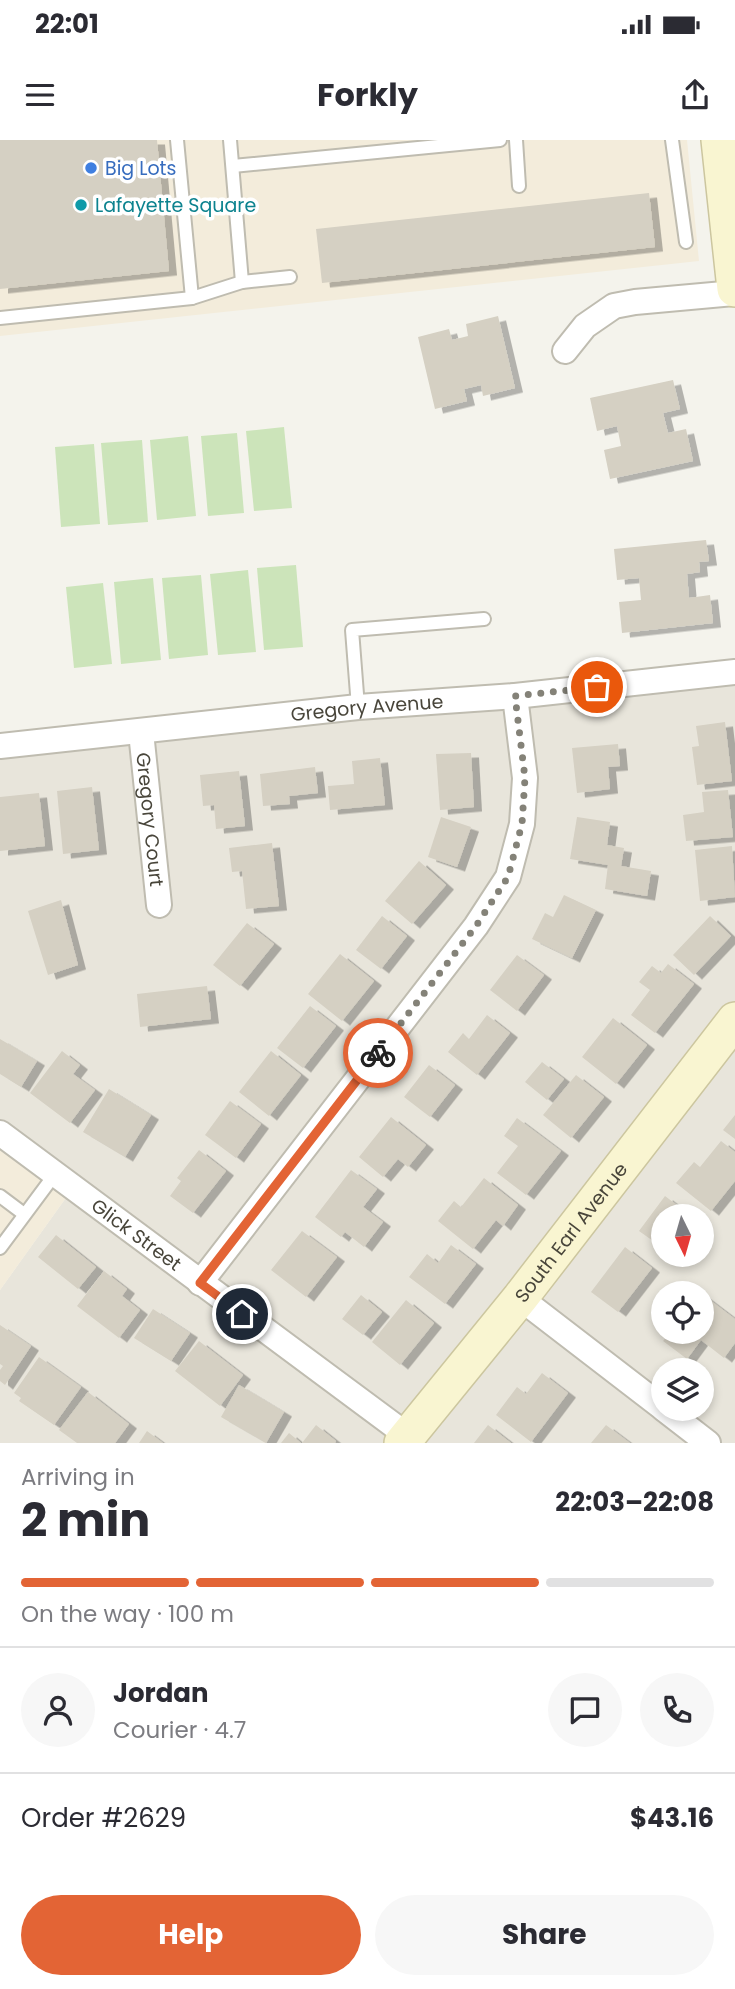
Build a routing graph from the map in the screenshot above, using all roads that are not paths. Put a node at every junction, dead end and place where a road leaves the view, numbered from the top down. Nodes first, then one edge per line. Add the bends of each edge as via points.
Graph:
1 (177, 140) edge
2 (230, 140) edge
3 (500, 140) edge
4 (516, 140) edge
5 (672, 140) edge
6 (724, 145) edge
7 (233, 166) junction
8 (519, 186) dead end
9 (686, 242) dead end
10 (290, 277) dead end
11 (242, 282) junction
12 (735, 291) edge
13 (192, 298) junction
14 (0, 318) edge
15 (565, 351) dead end
16 (484, 619) dead end
17 (735, 671) edge
18 (515, 696) junction
19 (358, 707) junction
20 (141, 732) junction
21 (0, 747) edge
22 (159, 905) dead end
23 (735, 1020) edge
24 (0, 1133) edge
25 (55, 1174) junction
26 (0, 1196) edge
27 (24, 1214) junction
28 (0, 1248) edge
29 (200, 1283) junction
30 (520, 1298) junction
31 (651, 1398) edge
32 (680, 1421) edge
33 (405, 1440) edge
34 (708, 1443) edge

1 - 13 lane
2 - 7 lane
3 - 7 lane
4 - 8 lane
5 - 9 lane
6 - 12 street
7 - 11 lane
10 - 11 lane
11 - 13 lane
12 - 15 street via 614,306 585,326
13 - 14 lane
16 - 19 lane via 352,630
17 - 18 street, Gregory Avenue
18 - 19 street, Gregory Avenue
18 - 29 street via 525,778 522,824 508,877 476,926
19 - 20 street, Gregory Avenue
20 - 21 street, Gregory Avenue
20 - 22 street, Gregory Court
23 - 30 street, South Earl Avenue
24 - 25 street, Glick Street
25 - 27 lane
25 - 29 street, Glick Street
26 - 27 lane
27 - 28 lane
29 - 33 street, Glick Street
30 - 31 street
30 - 33 street, South Earl Avenue
32 - 34 street

